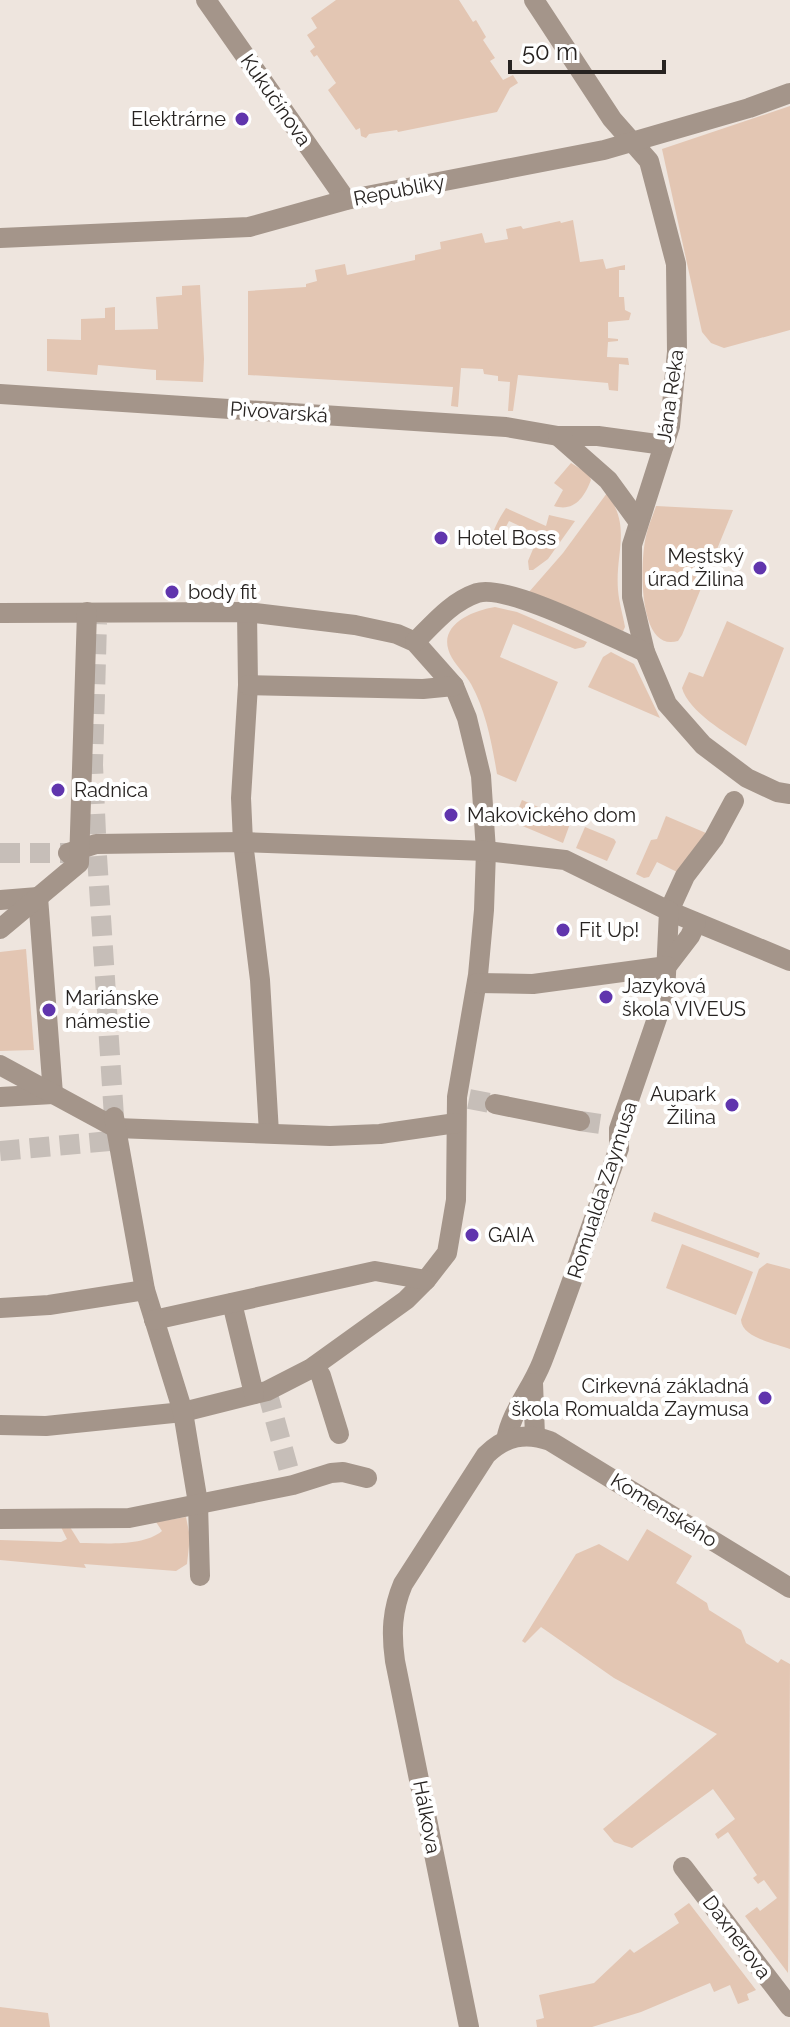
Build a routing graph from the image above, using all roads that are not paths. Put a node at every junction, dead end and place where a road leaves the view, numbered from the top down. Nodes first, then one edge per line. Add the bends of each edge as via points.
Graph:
1 (206, 0) edge
2 (534, 0) edge
3 (790, 93) edge
4 (634, 142) junction
5 (346, 200) junction
6 (10, 238) edge
7 (0, 394) edge
8 (558, 436) junction
9 (664, 445) junction
10 (638, 521) junction
11 (247, 612) junction
12 (0, 613) edge
13 (94, 615) junction
14 (415, 642) junction
15 (645, 652) junction
16 (248, 685) junction
17 (454, 686) junction
18 (790, 794) edge
19 (734, 801) dead end
20 (243, 842) junction
21 (86, 850) junction
22 (486, 851) junction
23 (38, 897) junction
24 (0, 900) edge
25 (669, 911) junction
26 (0, 929) edge
27 (693, 930) junction
28 (790, 961) edge
29 (667, 966) junction
30 (790, 974) edge
31 (477, 983) junction
32 (0, 1065) edge
33 (53, 1094) junction
34 (0, 1097) edge
35 (495, 1104) tunnel mouth
36 (580, 1121) tunnel mouth
37 (456, 1123) junction
38 (113, 1130) junction
39 (269, 1133) junction
40 (426, 1280) junction
41 (145, 1290) junction
42 (232, 1303) junction
43 (0, 1308) edge
44 (154, 1320) junction
45 (315, 1366) junction
46 (533, 1383) junction
47 (254, 1394) junction
48 (183, 1412) junction
49 (0, 1425) edge
50 (535, 1436) junction
51 (506, 1440) junction
52 (198, 1503) junction
53 (0, 1519) edge
54 (200, 1576) dead end
55 (790, 1588) edge
56 (394, 1607) joint
57 (683, 1867) dead end
58 (790, 2007) edge
59 (469, 2027) edge

1 - 5 street, Kukučínova
2 - 4 street, Jána Reka via 612,119
3 - 4 street, Republiky
4 - 5 street, Republiky
4 - 9 street, Jána Reka via 649,161 676,264 677,352
5 - 6 street, Republiky via 249,227
7 - 8 street, Pivovarská via 506,427
8 - 9 street, Pivovarská
8 - 10 street via 608,480
9 - 10 street, Jána Reka
10 - 15 street, Jána Reka via 630,572
11 - 13 street
11 - 14 street via 355,625
11 - 16 street
12 - 13 street
13 - 21 street
14 - 15 street via 451,606 479,592 497,591
14 - 17 street
15 - 18 street, Jána Reka via 667,704 703,745 747,778
16 - 17 street
16 - 20 street
17 - 22 street via 481,776
19 - 25 street via 685,876
20 - 21 street
20 - 22 street
20 - 39 street via 260,980
21 - 23 street
22 - 25 street via 565,860
22 - 31 street
23 - 24 street
23 - 26 street
23 - 33 street
25 - 27 street
25 - 29 street, Romualda Zaymusa
27 - 28 street
27 - 29 street
27 - 30 street
29 - 31 street via 533,984
29 - 46 street, Romualda Zaymusa via 665,995 613,1127 619,1148
31 - 37 street
32 - 33 street
33 - 34 street
33 - 38 street
35 - 36 street
37 - 39 street via 380,1134
37 - 40 street via 456,1200 447,1253
38 - 39 street
38 - 41 street
40 - 42 street via 375,1271
40 - 45 street
41 - 43 street
41 - 44 street
42 - 44 street
42 - 47 street
44 - 48 street
45 - 47 street
45 - 52 street via 358,1476 331,1473
46 - 50 street, Romualda Zaymusa
46 - 51 street, Romualda Zaymusa via 509,1421
47 - 48 street
48 - 49 street via 46,1426
48 - 52 street
50 - 51 street
50 - 55 street, Komenského via 568,1451
51 - 56 street, Romualda Zaymusa via 486,1455
52 - 53 street via 119,1519
52 - 54 street
56 - 59 street, Hálkova via 395,1661
57 - 58 street, Daxnerova

